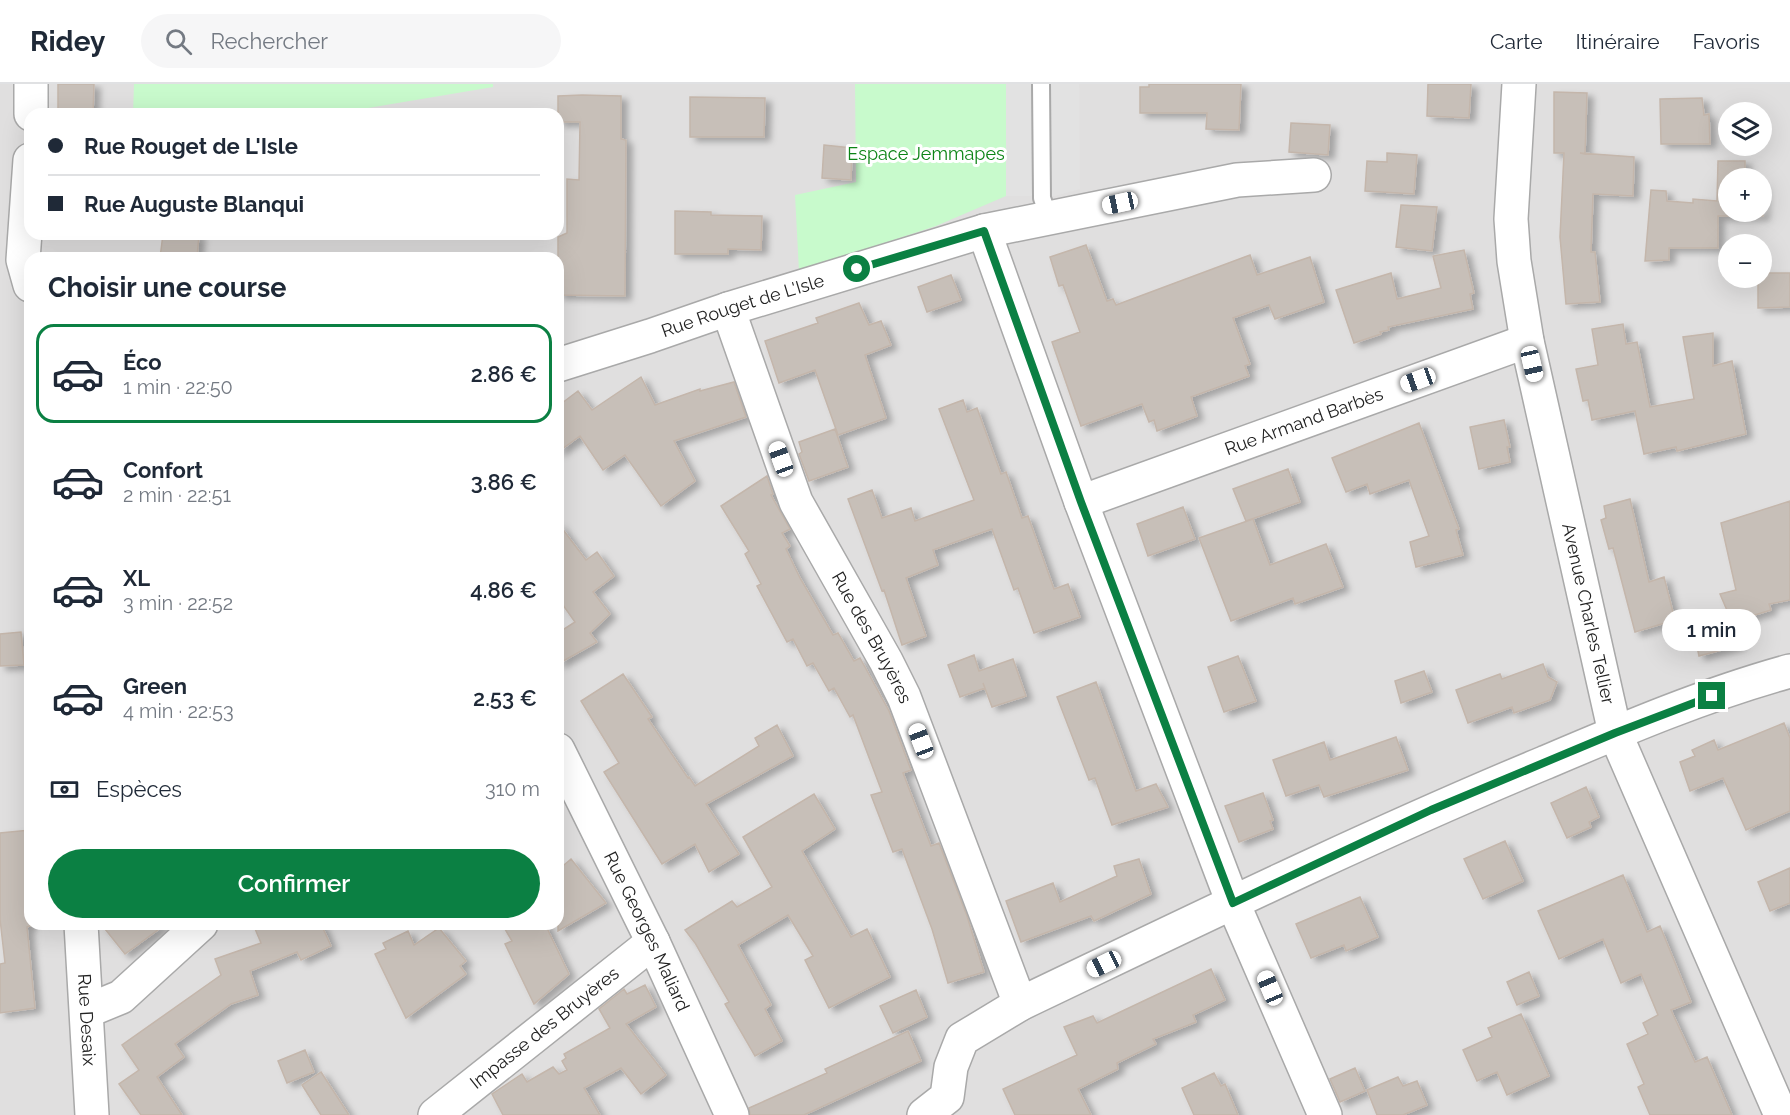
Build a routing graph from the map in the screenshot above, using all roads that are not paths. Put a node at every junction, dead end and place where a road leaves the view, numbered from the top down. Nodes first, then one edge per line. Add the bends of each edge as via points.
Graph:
1 (31, 84) edge
2 (1041, 84) edge
3 (1519, 84) edge
4 (31, 108) edge
5 (1314, 175) dead end
6 (1049, 218) junction
7 (984, 231) junction
8 (24, 240) edge
9 (22, 281) edge
10 (728, 309) junction
11 (1527, 341) junction
12 (564, 363) edge
13 (1081, 502) junction
14 (1790, 671) edge
15 (1615, 733) junction
16 (564, 762) edge
17 (1233, 903) junction
18 (81, 930) edge
19 (194, 930) edge
20 (653, 942) junction
21 (1020, 1004) junction
22 (87, 1011) junction
23 (945, 1109) edge
24 (92, 1115) edge
25 (435, 1115) edge
26 (732, 1115) edge
27 (1324, 1115) edge
28 (1780, 1115) edge

1 - 4 street
2 - 6 lane via 1042,198
3 - 11 street, Avenue Charles Tellier via 1511,219
5 - 6 street, Rue Rouget de L'Isle via 1237,180
6 - 7 street, Rue Rouget de L'Isle
7 - 10 street, Rue Rouget de L'Isle
7 - 13 street
8 - 9 street
10 - 12 street, Rue Rouget de L'Isle
10 - 21 street, Rue des Bruyères via 796,502 904,697
11 - 13 street, Rue Armand Barbès
11 - 15 street, Avenue Charles Tellier
13 - 17 street
14 - 15 street
15 - 17 street via 1431,810
15 - 28 street, Avenue Charles Tellier
16 - 20 street, Rue Georges Maliard
17 - 21 street
17 - 27 street
18 - 22 street, Rue Desaix
19 - 22 street via 121,997
20 - 25 street, Impasse des Bruyères
20 - 26 street, Rue Georges Maliard
21 - 23 street via 962,1039 951,1067
22 - 24 street, Rue Desaix

